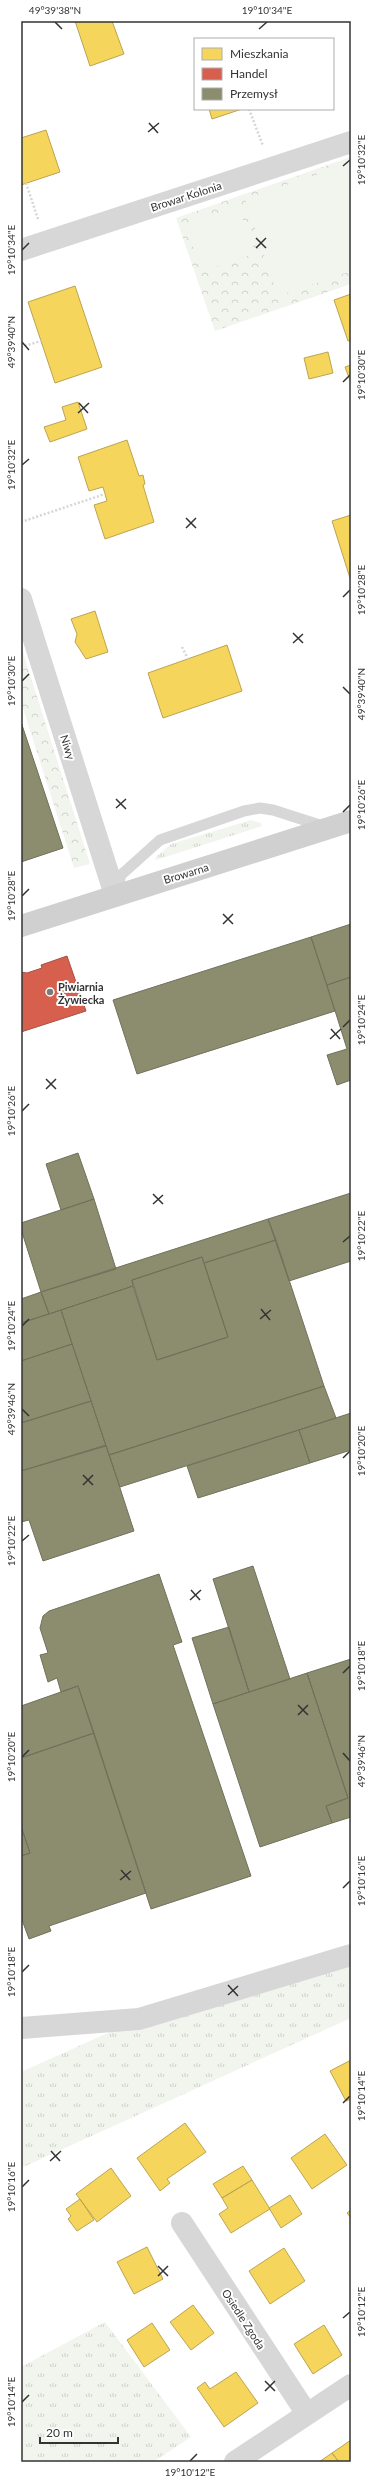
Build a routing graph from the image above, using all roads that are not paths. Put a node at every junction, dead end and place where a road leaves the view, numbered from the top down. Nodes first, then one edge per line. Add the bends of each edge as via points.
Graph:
1 (351, 142) edge
2 (21, 250) edge
3 (21, 599) edge
4 (351, 820) edge
5 (328, 828) junction
6 (115, 895) junction
7 (21, 926) edge
8 (351, 1955) edge
9 (21, 2028) edge
10 (182, 2223) dead end
11 (351, 2385) edge
12 (306, 2414) junction
13 (235, 2462) edge

1 - 2 street, Browar Kolonia
3 - 6 street, Niwy
4 - 5 street, Browarna
5 - 6 street, Browarna
5 - 6 lane via 273,810 260,808 244,811 160,840 121,875
6 - 7 street, Browarna
8 - 9 street via 140,2019
10 - 12 street, Osiedle Zgoda
11 - 12 street
12 - 13 street

